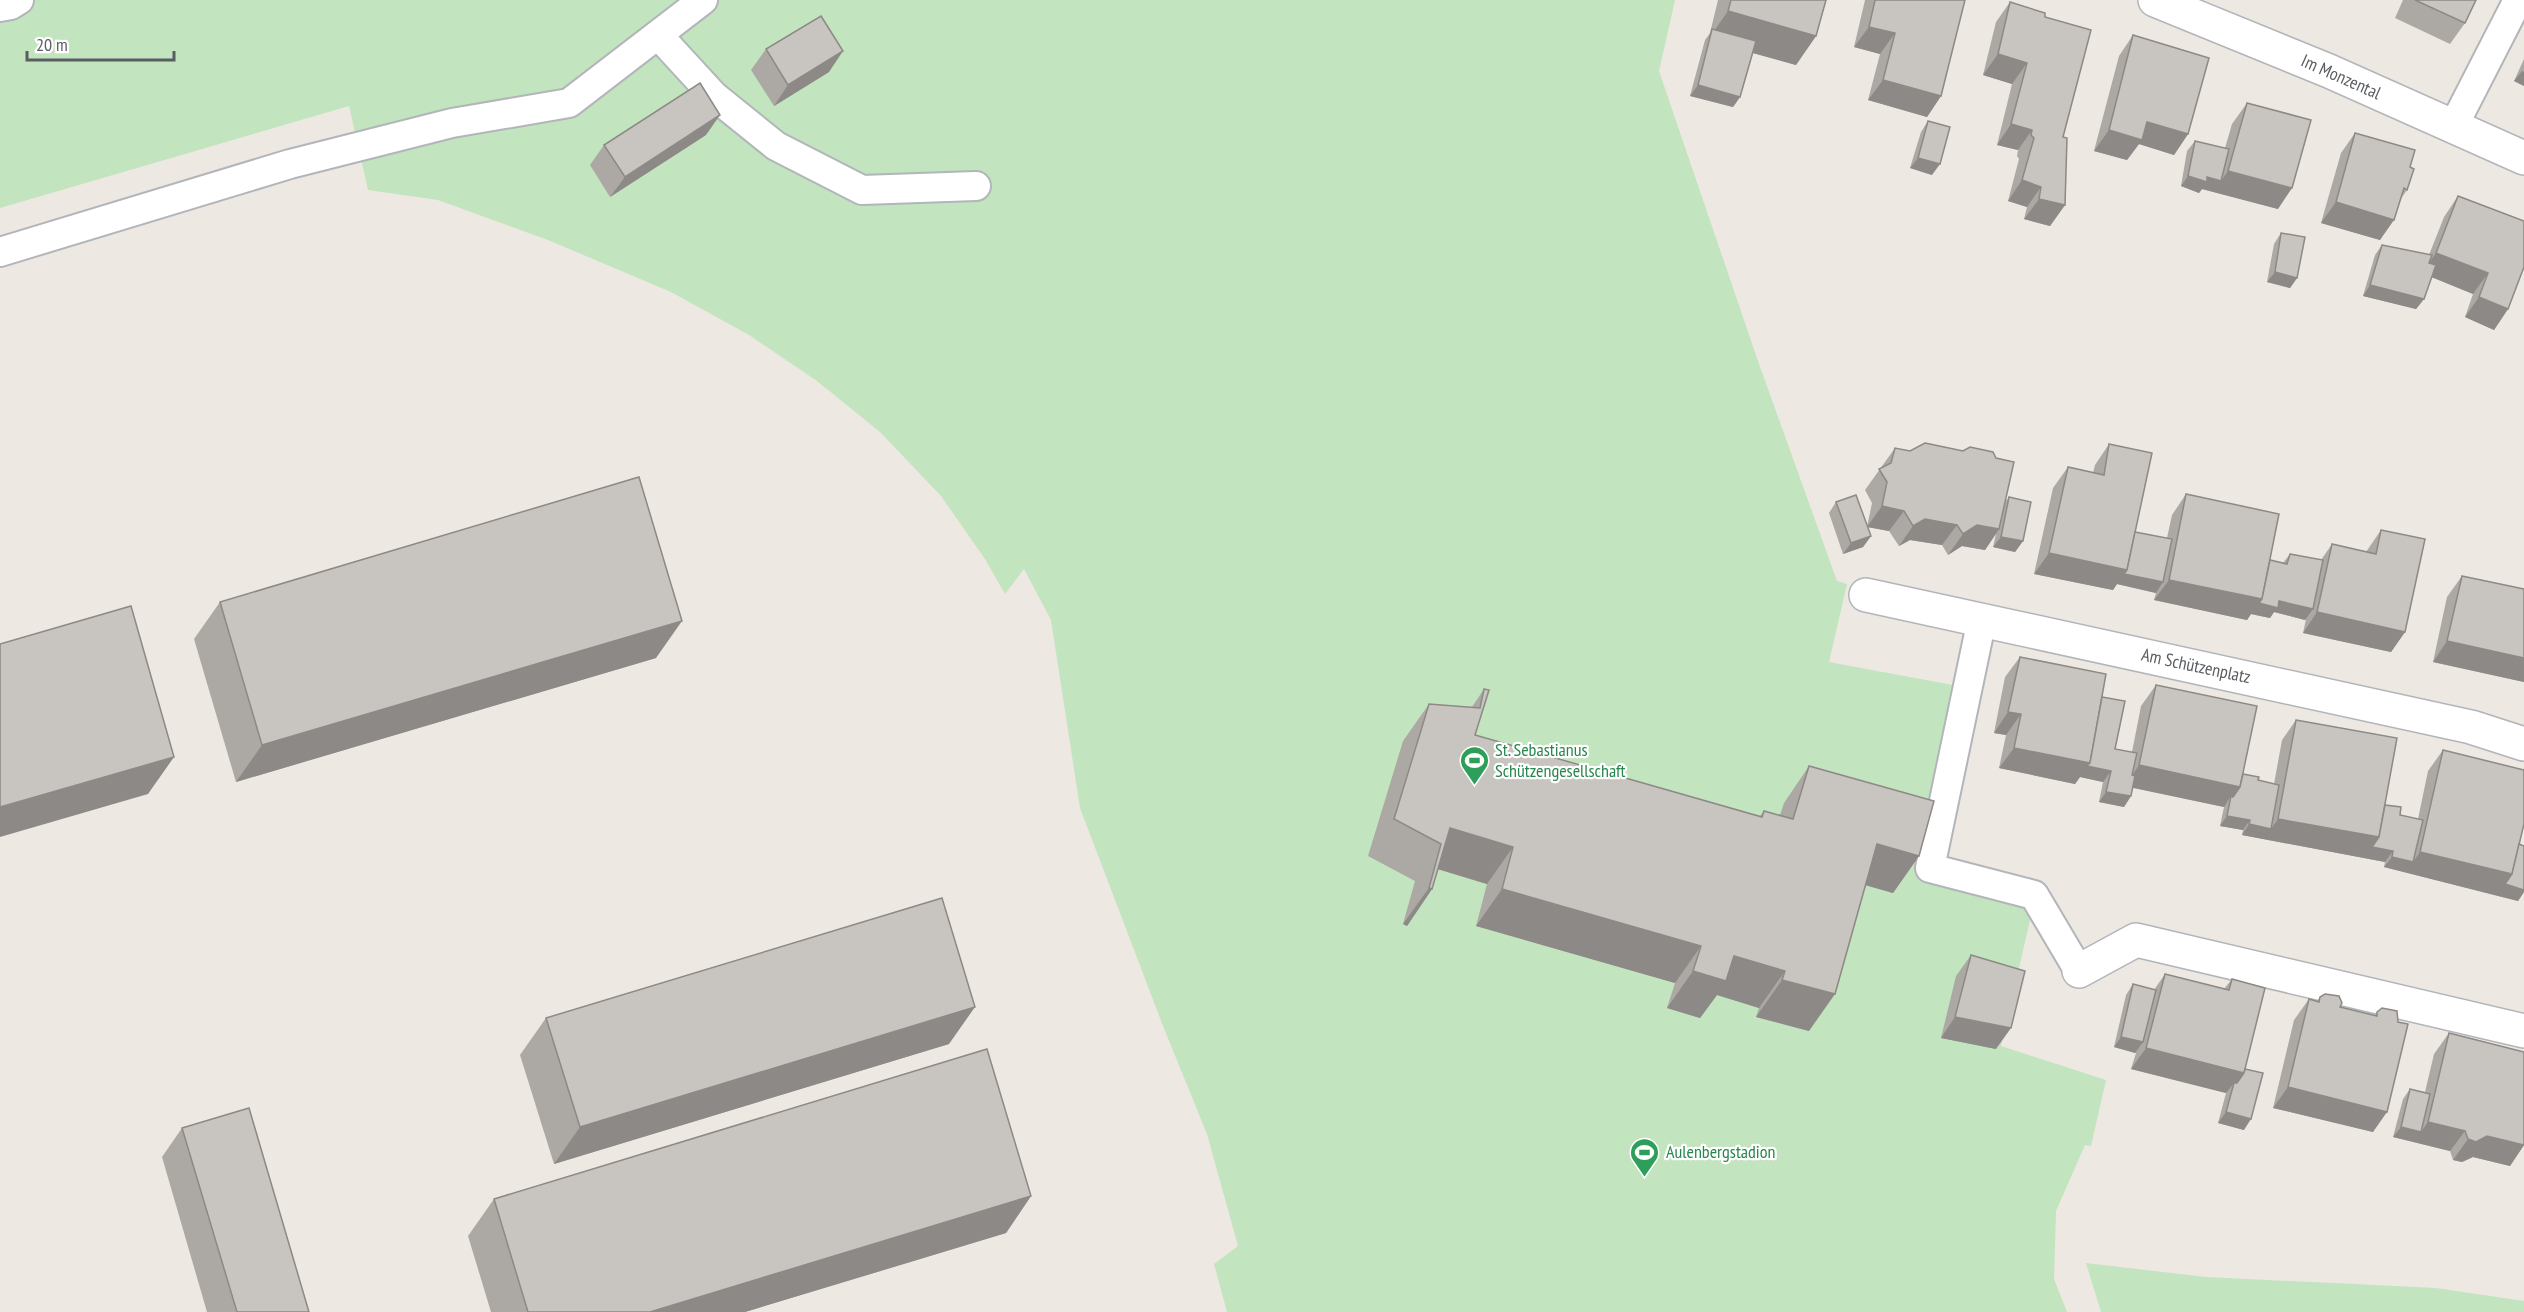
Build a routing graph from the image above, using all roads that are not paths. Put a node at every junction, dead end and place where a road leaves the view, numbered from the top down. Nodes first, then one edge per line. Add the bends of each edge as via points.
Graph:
1 (19, 0) edge
2 (704, 0) edge
3 (2156, 0) edge
4 (2518, 0) edge
5 (0, 7) edge
6 (658, 35) junction
7 (2453, 127) junction
8 (2524, 159) edge
9 (976, 186) dead end
10 (0, 252) edge
11 (1866, 595) dead end
12 (1982, 619) junction
13 (2524, 744) edge
14 (2079, 971) joint
15 (2524, 1030) edge

1 - 5 lane
2 - 6 lane
3 - 7 street, Im Monzental
4 - 7 lane
6 - 9 lane via 714,96 776,146 862,190
6 - 10 lane via 569,103 452,123 290,164
7 - 8 street, Im Monzental
11 - 12 street, Am Schützenplatz
12 - 13 street, Am Schützenplatz via 2472,727
12 - 14 lane via 1930,868 2034,896
14 - 15 street via 2136,940

